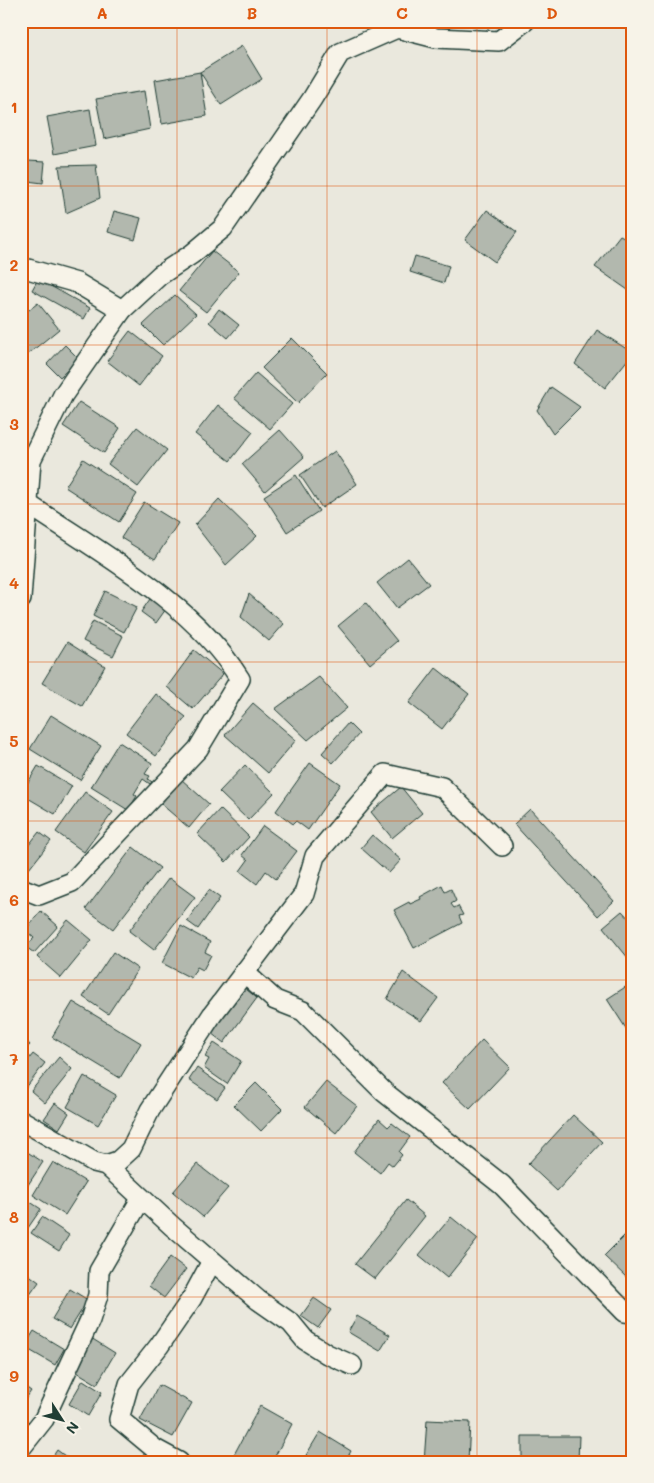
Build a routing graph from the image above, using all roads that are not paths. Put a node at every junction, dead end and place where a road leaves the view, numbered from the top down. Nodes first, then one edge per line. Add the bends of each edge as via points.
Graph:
1 (525, 21) edge
2 (21, 267) edge
3 (122, 310) junction
4 (25, 503) edge
5 (21, 599) edge
6 (502, 846) dead end
7 (21, 888) edge
8 (244, 972) junction
9 (21, 1120) edge
10 (106, 1165) junction
11 (138, 1204) dead end
12 (212, 1261) junction
13 (633, 1313) edge
14 (352, 1365) dead end
15 (21, 1448) edge
16 (179, 1462) edge

1 - 3 street via 499,41 436,38 397,28 340,53 223,228 160,275
2 - 3 street via 77,282
3 - 4 street via 64,395 39,442 31,460
4 - 5 street
4 - 7 street via 158,590 200,628 227,658 240,679 198,748 72,882 39,895
6 - 8 street via 442,787 385,774 315,856 304,894
8 - 10 street via 150,1110 131,1149 118,1161
8 - 13 street via 275,1000 303,1011 384,1092 502,1185 625,1312
9 - 10 street via 94,1162
10 - 12 street
11 - 15 street via 99,1271 98,1295 90,1320 44,1419
12 - 14 street via 258,1300 291,1322 305,1340
12 - 16 street via 192,1298 129,1384 119,1419 155,1449

